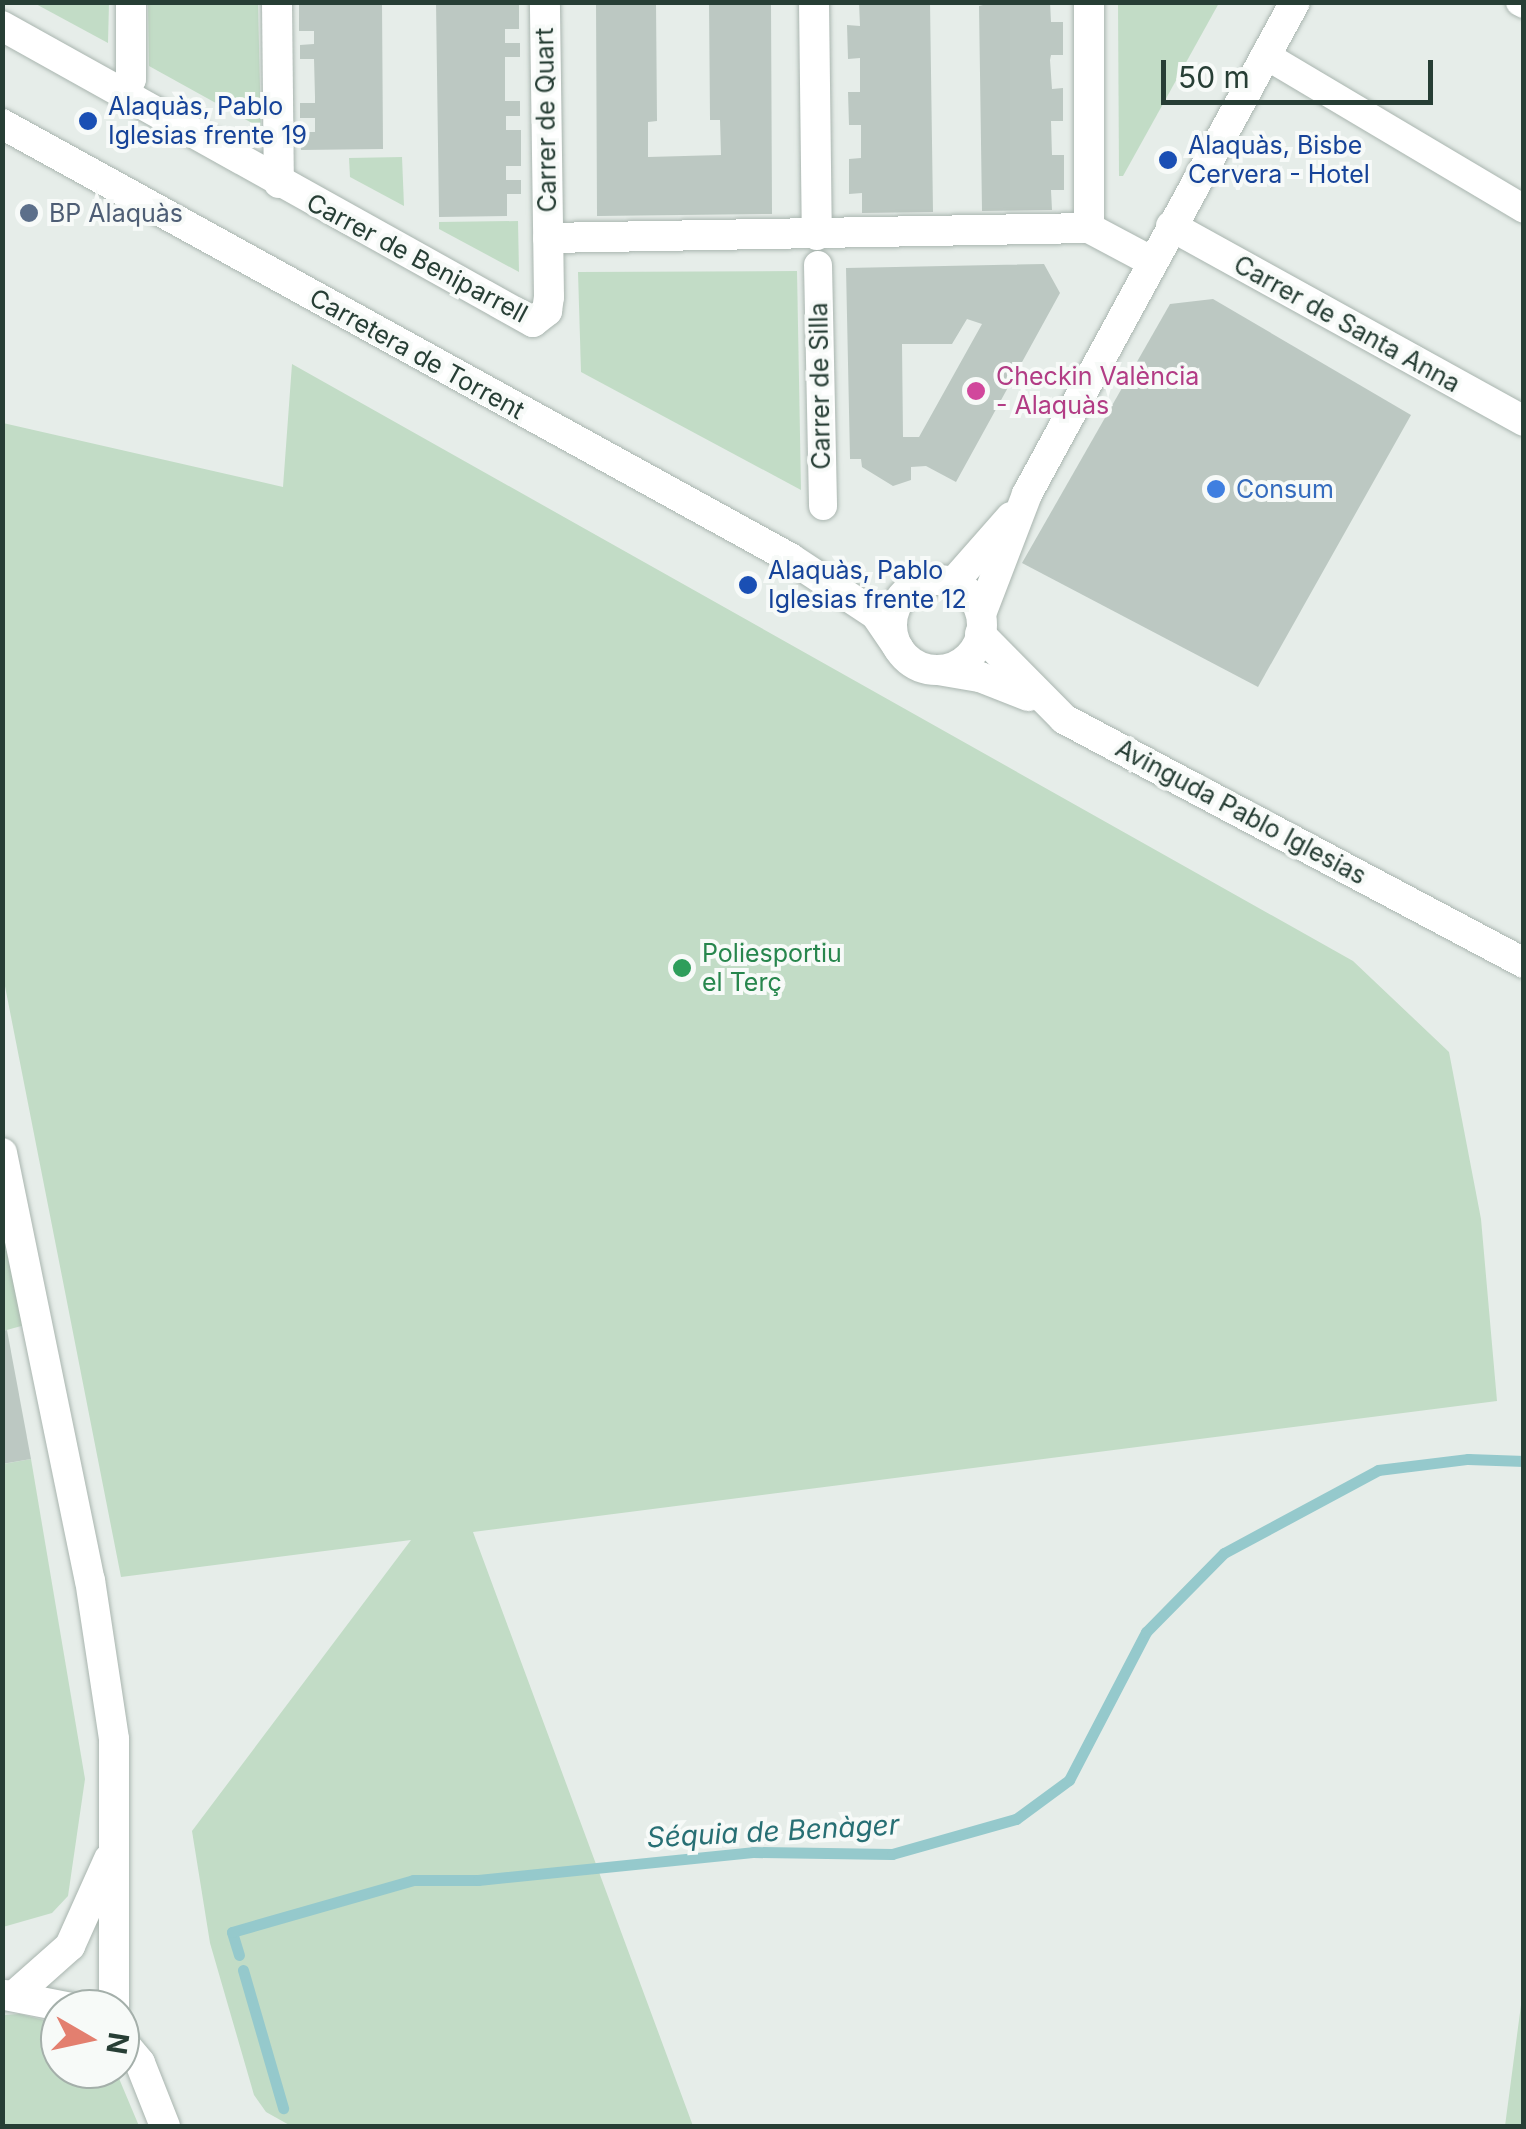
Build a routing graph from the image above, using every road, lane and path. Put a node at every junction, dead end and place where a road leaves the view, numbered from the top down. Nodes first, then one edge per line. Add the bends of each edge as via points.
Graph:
1 (131, 2) edge
2 (277, 2) edge
3 (544, 2) edge
4 (814, 2) edge
5 (1089, 2) edge
6 (1295, 2) edge
7 (2, 26) edge
8 (1265, 55) junction
9 (126, 93) junction
10 (2, 124) edge
11 (280, 183) junction
12 (1524, 209) edge
13 (1170, 226) junction
14 (1090, 228) junction
15 (548, 238) junction
16 (818, 250) junction
17 (1151, 262) junction
18 (1524, 421) edge
19 (1027, 494) junction
20 (822, 506) dead end
21 (953, 583) junction
22 (828, 587) junction
23 (902, 597) junction
24 (980, 624) junction
25 (899, 649) junction
26 (934, 669) junction
27 (1064, 720) junction
28 (1524, 963) edge
29 (2, 1153) edge
30 (116, 1829) junction
31 (114, 1989) edge
32 (10, 1994) edge
33 (40, 2001) edge
34 (140, 2063) edge
35 (165, 2126) edge

1 - 9 street
2 - 11 street
3 - 15 street, Carrer de Quart
4 - 16 street, Carrer de Silla
5 - 14 street
6 - 8 street
7 - 9 street, Carrer de Beniparrell
8 - 12 street
8 - 13 street
9 - 11 street, Carrer de Beniparrell
10 - 22 street, Carretera de Torrent via 790,558
11 - 15 street, Carrer de Beniparrell via 526,321 541,320 547,310
13 - 17 street
13 - 18 street, Carrer de Santa Anna
14 - 16 street
14 - 17 street
15 - 16 street
16 - 20 street, Carrer de Silla
17 - 19 street
19 - 21 street
19 - 24 street
21 - 23 street via 925,582
21 - 24 street via 971,595
22 - 23 street, Carretera de Torrent via 867,599
22 - 25 street, Carretera de Torrent via 876,615
23 - 25 street via 892,622
24 - 26 street via 972,655
24 - 27 street, Avinguda Pablo Iglesias
25 - 26 street
26 - 27 street via 1022,693
27 - 28 street, Avinguda Pablo Iglesias
29 - 30 street via 90,1580 114,1739
30 - 31 street
30 - 32 street via 82,1928 49,1968
32 - 33 street
34 - 35 street

